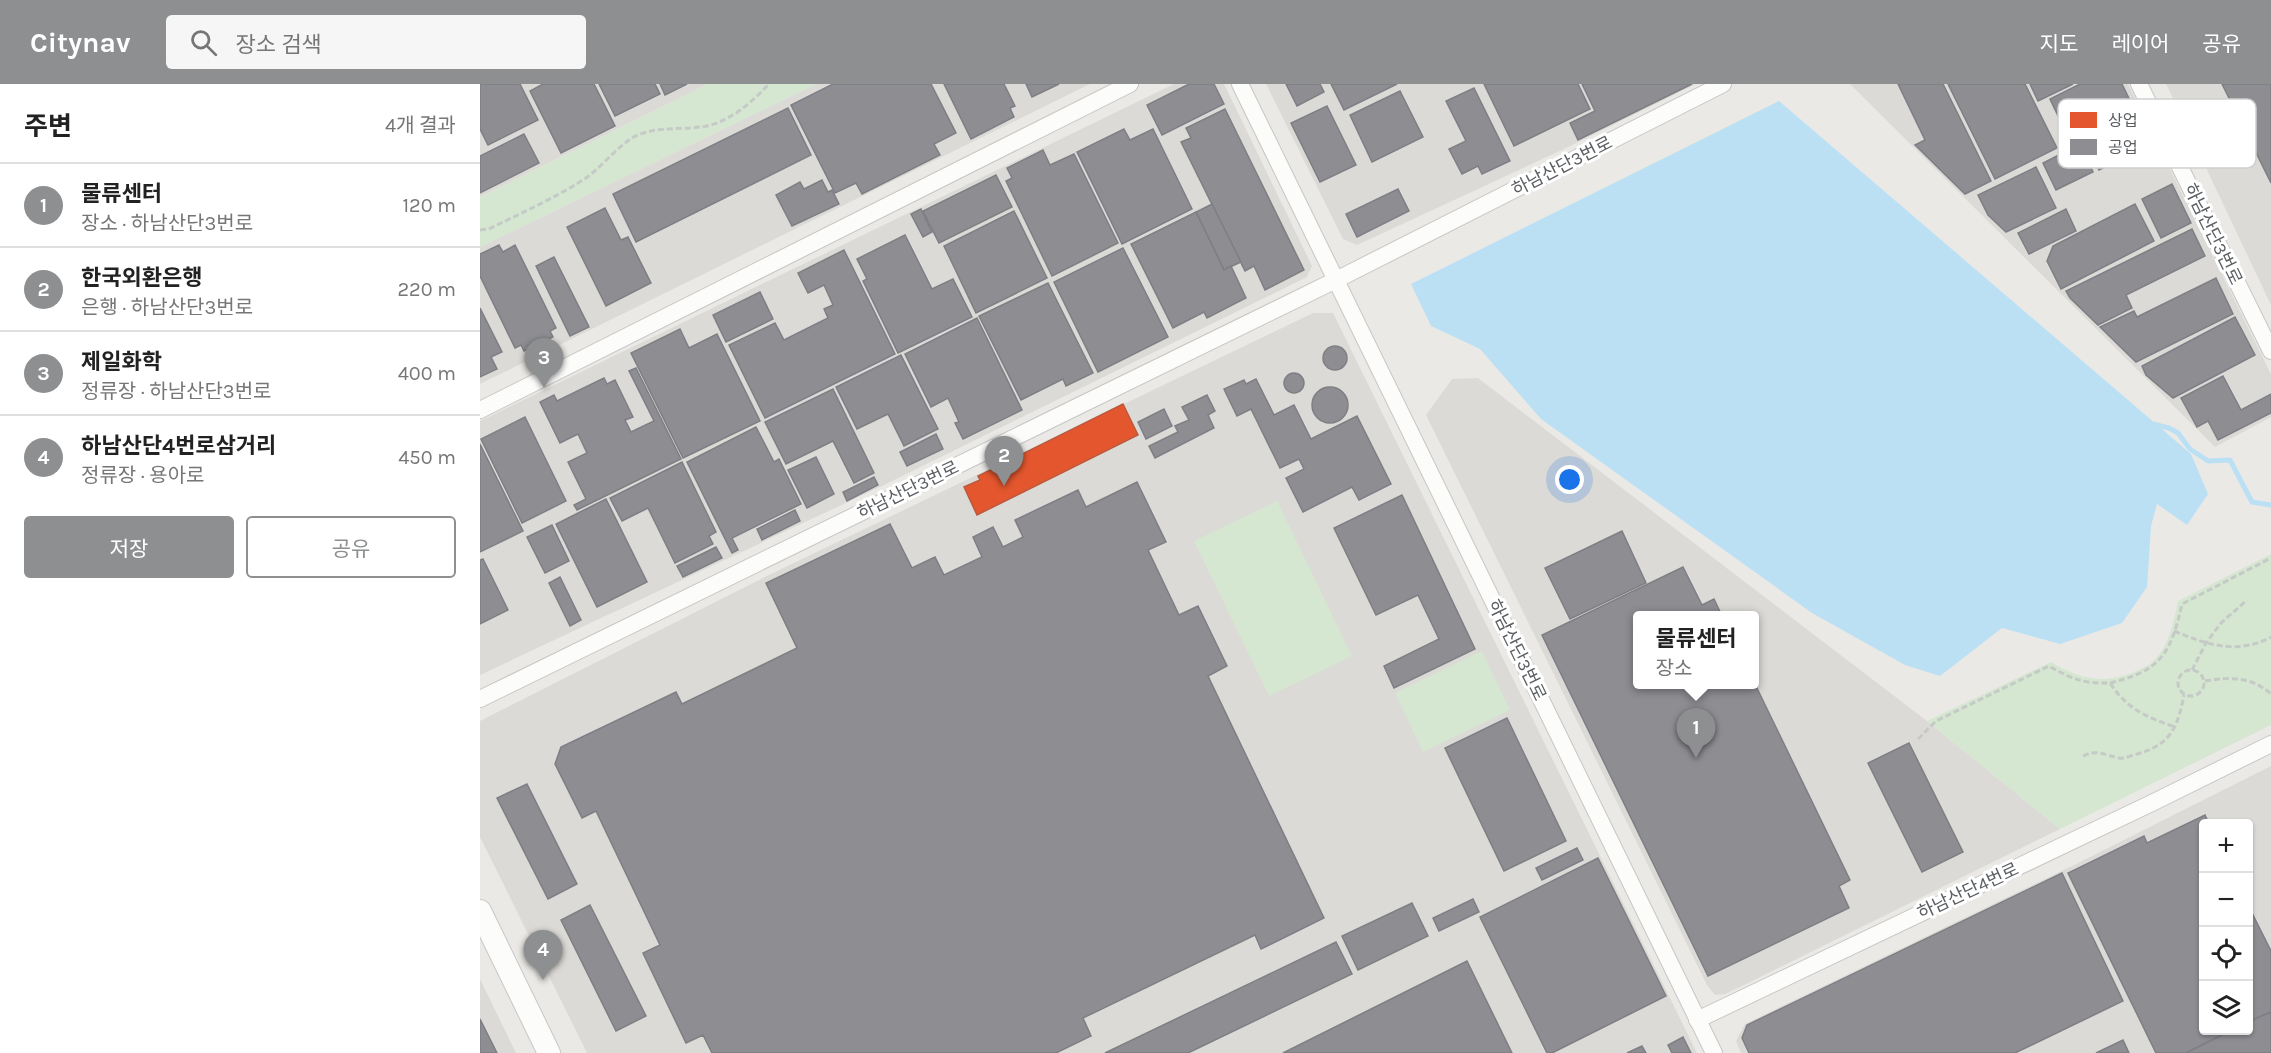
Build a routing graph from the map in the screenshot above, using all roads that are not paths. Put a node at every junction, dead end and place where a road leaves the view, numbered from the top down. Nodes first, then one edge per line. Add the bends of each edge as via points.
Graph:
1 (1130, 84) edge
2 (1240, 84) edge
3 (1724, 84) edge
4 (2139, 84) edge
5 (2146, 99) edge
6 (2181, 168) edge
7 (1336, 280) junction
8 (2271, 351) edge
9 (480, 410) edge
10 (480, 699) edge
11 (2271, 744) edge
12 (480, 911) edge
13 (1697, 1020) junction
14 (549, 1053) edge
15 (1714, 1053) edge

1 - 9 street
2 - 7 street, 하남산단3번로
3 - 7 street, 하남산단3번로
4 - 5 street, 하남산단3번로
6 - 8 street, 하남산단3번로
7 - 10 street, 하남산단3번로
7 - 13 street, 하남산단3번로
11 - 13 street, 하남산단4번로
12 - 14 street
13 - 15 street

